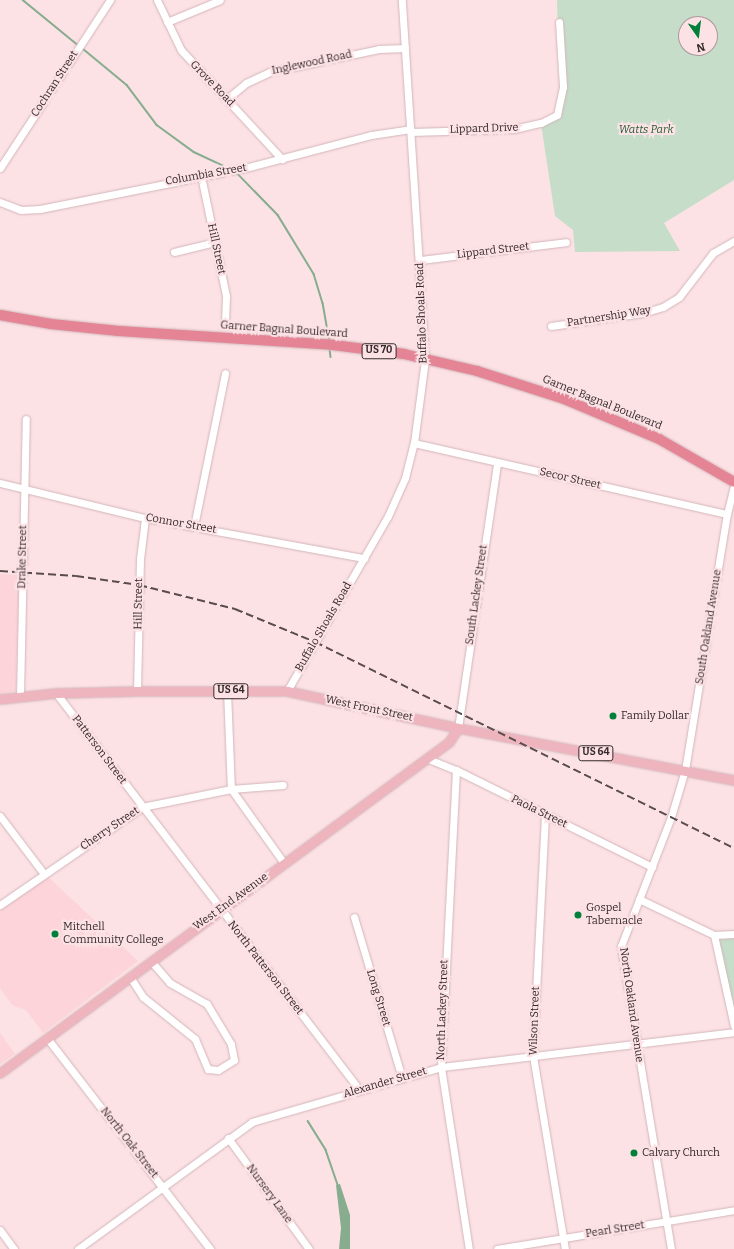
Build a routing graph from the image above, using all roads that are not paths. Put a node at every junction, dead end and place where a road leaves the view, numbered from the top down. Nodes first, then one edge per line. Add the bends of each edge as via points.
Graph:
1 (110, 0) edge
2 (158, 0) edge
3 (220, 0) edge
4 (402, 0) edge
5 (167, 22) junction
6 (559, 22) dead end
7 (405, 48) junction
8 (227, 98) junction
9 (411, 131) junction
10 (282, 159) junction
11 (0, 168) edge
12 (201, 176) junction
13 (0, 202) edge
14 (734, 241) edge
15 (215, 242) junction
16 (566, 242) dead end
17 (174, 252) dead end
18 (420, 260) junction
19 (0, 315) edge
20 (225, 323) dead end
21 (551, 326) dead end
22 (425, 359) junction
23 (225, 373) dead end
24 (26, 419) dead end
25 (414, 444) junction
26 (497, 463) junction
27 (734, 482) edge
28 (0, 483) edge
29 (734, 485) edge
30 (24, 490) junction
31 (727, 514) junction
32 (145, 518) junction
33 (194, 526) junction
34 (364, 558) junction
35 (137, 691) junction
36 (227, 691) junction
37 (287, 691) junction
38 (56, 693) junction
39 (20, 696) junction
40 (0, 698) edge
41 (458, 728) junction
42 (426, 758) junction
43 (456, 770) junction
44 (686, 770) junction
45 (734, 780) edge
46 (283, 785) dead end
47 (231, 789) junction
48 (142, 807) junction
49 (545, 815) junction
50 (0, 816) edge
51 (284, 863) junction
52 (652, 867) junction
53 (44, 874) junction
54 (639, 899) junction
55 (0, 905) edge
56 (220, 910) junction
57 (354, 917) dead end
58 (734, 934) edge
59 (714, 935) junction
60 (151, 961) junction
61 (130, 976) junction
62 (734, 1026) edge
63 (734, 1032) edge
64 (48, 1038) junction
65 (636, 1043) junction
66 (533, 1056) junction
67 (441, 1067) junction
68 (0, 1073) edge
69 (402, 1078) junction
70 (359, 1089) junction
71 (228, 1138) junction
72 (162, 1186) junction
73 (734, 1210) edge
74 (666, 1222) junction
75 (0, 1230) edge
76 (563, 1238) junction
77 (14, 1249) edge
78 (78, 1249) edge
79 (210, 1249) edge
80 (309, 1249) edge
81 (469, 1249) edge
82 (497, 1249) edge
83 (565, 1249) edge
84 (671, 1249) edge

1 - 11 street, Cochran Street
2 - 5 street, Grove Road
3 - 5 street
4 - 7 street, Buffalo Shoals Road
5 - 8 street, Grove Road via 181,50
6 - 9 street, Lippard Drive via 563,87 557,115 541,124 514,129
7 - 8 street, Inglewood Road via 379,49 270,72 246,82
7 - 9 street, Buffalo Shoals Road
8 - 10 street, Grove Road
9 - 10 street, Columbia Street via 371,135
9 - 18 street, Buffalo Shoals Road
10 - 12 street, Columbia Street
12 - 13 street, Columbia Street via 40,208 21,210
12 - 15 street, Hill Street
14 - 21 street, Partnership Way via 713,253 679,297 663,307 643,313
15 - 17 street
15 - 20 street, Hill Street via 226,296
16 - 18 street, Lippard Street
18 - 22 street, Buffalo Shoals Road
19 - 22 highway, Garner Bagnal Boulevard / US 70 via 51,324 119,331 333,344
22 - 25 street, Buffalo Shoals Road
22 - 27 highway, Garner Bagnal Boulevard / US 70 via 523,385 577,404 659,439
23 - 33 street
24 - 30 street, Drake Street
25 - 26 street, Secor Street
25 - 34 street, Buffalo Shoals Road via 397,496
26 - 31 street, Secor Street
26 - 41 street, South Lackey Street
28 - 30 street, Connor Street
29 - 31 street, South Oakland Avenue
30 - 32 street, Connor Street
30 - 39 street, Drake Street
31 - 44 street, South Oakland Avenue
32 - 33 street, Connor Street
32 - 35 street, Hill Street via 140,559
33 - 34 street, Connor Street
34 - 37 street, Buffalo Shoals Road
35 - 36 main road, West Front Street / US 64
35 - 38 main road, West Front Street / US 64
36 - 37 main road, West Front Street / US 64
36 - 47 street
37 - 41 main road, West Front Street / US 64
38 - 39 main road, West Front Street / US 64
38 - 48 street, Patterson Street
39 - 40 main road, West Front Street / US 64
41 - 42 main road, West End Avenue via 449,742
41 - 44 main road, West Front Street / US 64
42 - 43 street, Paola Street
42 - 51 main road, West End Avenue
43 - 49 street, Paola Street
43 - 67 street, North Lackey Street
44 - 45 main road, West Front Street / US 64
44 - 52 street, North Oakland Avenue
46 - 47 street, Cherry Street
47 - 48 street, Cherry Street
47 - 51 street
48 - 53 street, Cherry Street
48 - 56 street, North Patterson Street
49 - 52 street, Paola Street
49 - 66 street, Wilson Street
50 - 53 street
51 - 56 main road, West End Avenue
52 - 54 street, North Oakland Avenue
53 - 55 street, Cherry Street
54 - 59 street
54 - 65 street, North Oakland Avenue via 621,946
56 - 60 main road, West End Avenue
56 - 70 street, North Patterson Street
57 - 69 street, Long Street
58 - 59 street
59 - 62 street
60 - 61 main road, West End Avenue
60 - 61 street via 170,983 207,1004 231,1044 234,1060 218,1070 208,1069 195,1039 143,997
61 - 64 main road, West End Avenue
63 - 65 street, Alexander Street
64 - 68 main road, West End Avenue
64 - 72 street, North Oak Street
65 - 66 street, Alexander Street
65 - 74 street, North Oakland Avenue
66 - 67 street, Alexander Street
66 - 76 street, Wilson Street
67 - 69 street, Alexander Street
67 - 81 street, North Lackey Street
69 - 70 street, Alexander Street
70 - 71 street, Alexander Street via 252,1122
71 - 72 street, Alexander Street
71 - 80 street, Nursery Lane
72 - 78 street, Alexander Street
72 - 79 street, North Oak Street
73 - 74 street, Pearl Street
74 - 76 street, Pearl Street
74 - 84 street, North Oakland Avenue
75 - 77 street
76 - 82 street, Pearl Street
76 - 83 street, Wilson Street

